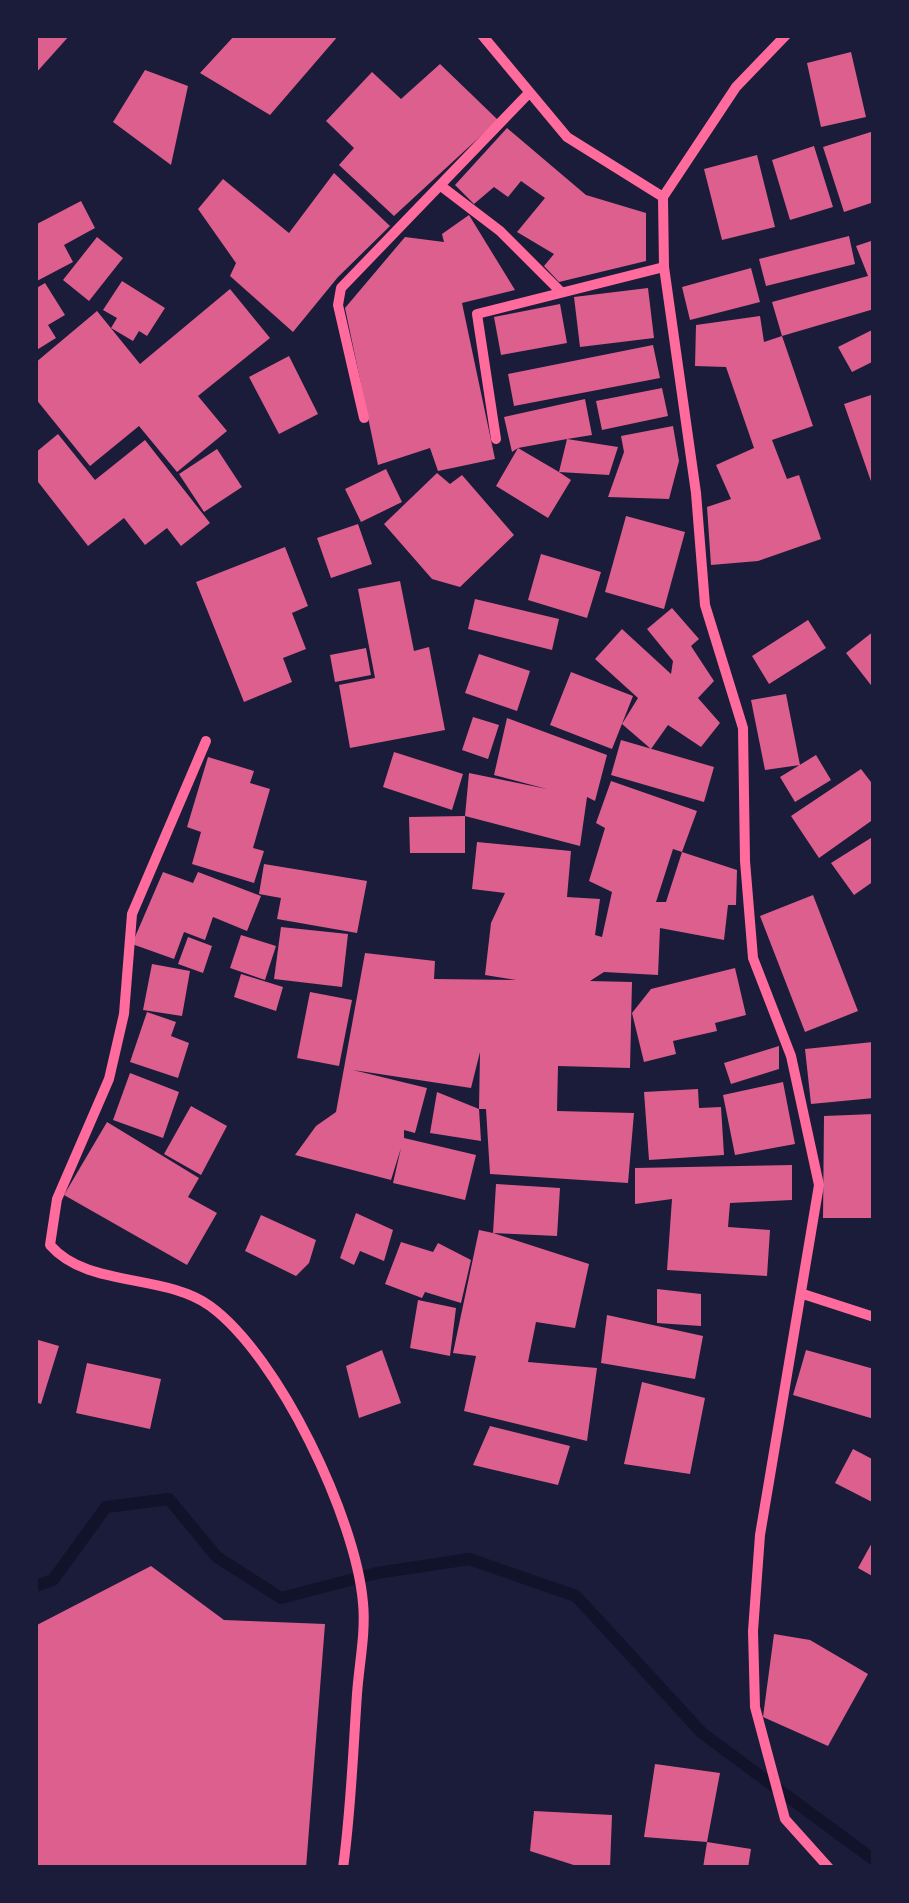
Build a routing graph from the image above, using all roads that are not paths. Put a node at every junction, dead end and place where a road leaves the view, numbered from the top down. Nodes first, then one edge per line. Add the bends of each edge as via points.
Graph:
1 (482, 35) edge
2 (786, 35) edge
3 (528, 94) junction
4 (441, 186) junction
5 (664, 197) junction
6 (664, 267) junction
7 (560, 292) junction
8 (364, 418) dead end
9 (496, 440) dead end
10 (206, 740) dead end
11 (803, 1294) junction
12 (874, 1317) edge
13 (343, 1868) edge
14 (829, 1868) edge

1 - 3 street
2 - 5 street via 736,87
3 - 4 street
3 - 5 street via 567,137
4 - 7 street via 500,231
4 - 8 street via 341,288 338,306
5 - 6 street
6 - 7 street
6 - 11 street via 696,493 704,605 743,728 754,958 792,1056 819,1185
7 - 9 street via 476,314
10 - 13 street via 132,914 124,1014 109,1079 57,1199 50,1244 79,1265 183,1290 211,1306 276,1380 346,1527 364,1604
11 - 12 street
11 - 14 street via 754,1578 755,1708 785,1819

